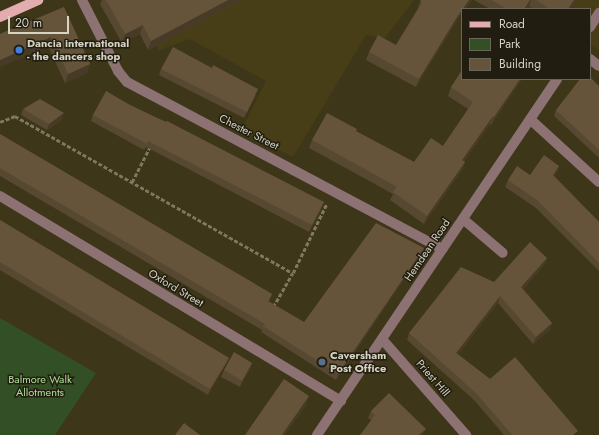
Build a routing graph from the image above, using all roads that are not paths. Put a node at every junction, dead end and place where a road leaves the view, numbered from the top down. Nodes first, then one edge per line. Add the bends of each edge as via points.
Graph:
1 (38, 0) edge
2 (82, 0) edge
3 (599, 13) edge
4 (0, 17) edge
5 (591, 25) edge
6 (591, 60) edge
7 (599, 66) edge
8 (556, 80) edge
9 (531, 120) junction
10 (599, 182) edge
11 (0, 196) edge
12 (463, 219) junction
13 (442, 249) junction
14 (503, 253) dead end
15 (382, 339) junction
16 (341, 401) junction
17 (317, 435) edge
18 (466, 435) edge

1 - 4 main road
2 - 13 street, Chester Street via 118,71 127,82
3 - 5 street
6 - 7 street
8 - 9 street, Hemdean Road
9 - 10 street
9 - 12 street, Hemdean Road
11 - 16 street, Oxford Street
12 - 13 street, Hemdean Road
12 - 14 street
13 - 15 street, Hemdean Road
15 - 16 street, Hemdean Road
15 - 18 street, Priest Hill
16 - 17 street, Hemdean Road

